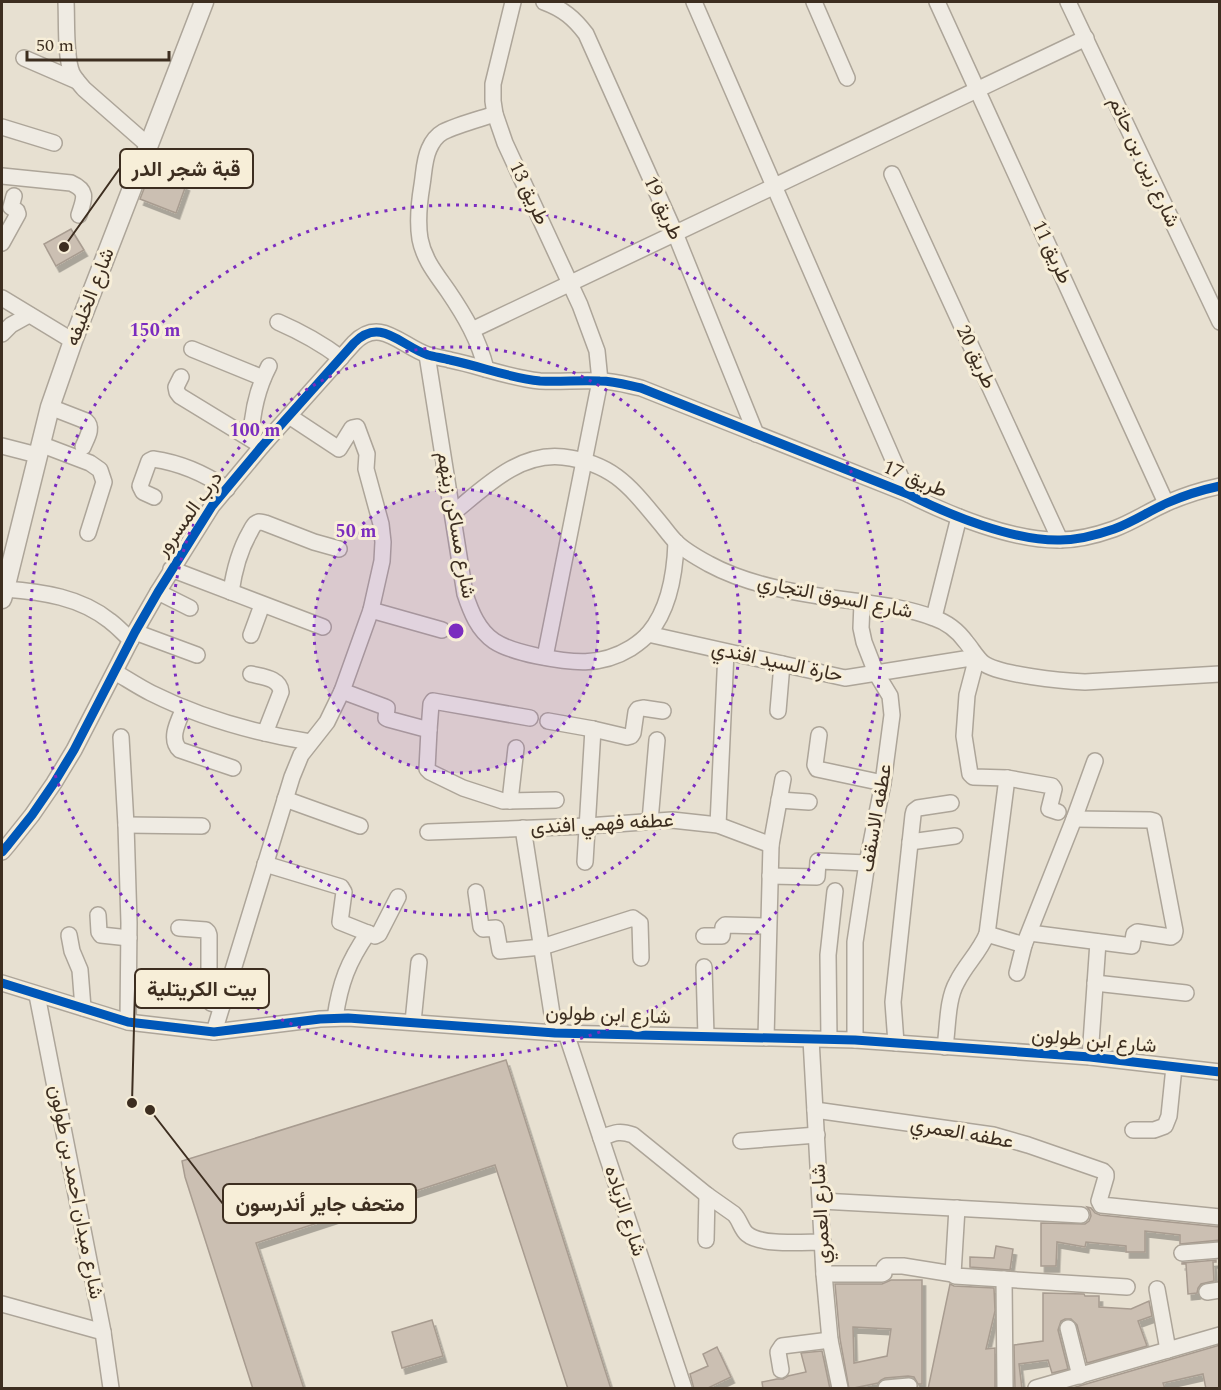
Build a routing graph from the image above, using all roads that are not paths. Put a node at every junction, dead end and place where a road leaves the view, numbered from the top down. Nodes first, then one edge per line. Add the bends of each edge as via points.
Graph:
1 (66, 2) edge
2 (204, 2) edge
3 (513, 2) edge
4 (544, 2) edge
5 (694, 2) edge
6 (814, 2) edge
7 (937, 2) edge
8 (1068, 2) edge
9 (1086, 38) junction
10 (24, 58) dead end
11 (847, 78) dead end
12 (77, 81) junction
13 (977, 89) junction
14 (495, 114) junction
15 (2, 128) edge
16 (54, 143) dead end
17 (149, 146) junction
18 (892, 174) dead end
19 (2, 176) edge
20 (774, 186) junction
21 (14, 196) dead end
22 (79, 215) dead end
23 (675, 233) junction
24 (2, 243) edge
25 (570, 283) junction
26 (2, 298) edge
27 (29, 315) junction
28 (278, 322) dead end
29 (1220, 322) edge
30 (472, 330) junction
31 (2, 334) edge
32 (73, 341) junction
33 (192, 349) dead end
34 (427, 355) junction
35 (341, 358) junction
36 (486, 369) junction
37 (181, 377) dead end
38 (600, 381) junction
39 (50, 407) junction
40 (289, 416) junction
41 (756, 434) junction
42 (257, 442) junction
43 (2, 446) edge
44 (83, 447) dead end
45 (39, 449) junction
46 (584, 462) junction
47 (1220, 486) edge
48 (227, 489) junction
49 (908, 494) junction
50 (154, 496) dead end
51 (1166, 503) junction
52 (453, 513) junction
53 (959, 517) junction
54 (88, 533) dead end
55 (1060, 540) junction
56 (676, 542) junction
57 (339, 549) dead end
58 (171, 569) junction
59 (158, 592) junction
60 (231, 592) junction
61 (3, 594) edge
62 (862, 603) junction
63 (262, 604) junction
64 (190, 608) dead end
65 (370, 610) junction
66 (934, 617) junction
67 (323, 627) dead end
68 (442, 630) dead end
69 (648, 634) junction
70 (251, 635) dead end
71 (133, 636) junction
72 (726, 652) junction
73 (196, 656) dead end
74 (545, 657) junction
75 (977, 657) junction
76 (782, 664) junction
77 (115, 672) junction
78 (876, 673) junction
79 (251, 674) dead end
80 (1220, 674) edge
81 (342, 691) junction
82 (184, 708) junction
83 (663, 711) dead end
84 (778, 711) dead end
85 (530, 718) dead end
86 (548, 721) dead end
87 (593, 729) junction
88 (429, 730) junction
89 (265, 733) junction
90 (819, 735) dead end
91 (121, 737) dead end
92 (657, 740) dead end
93 (310, 742) junction
94 (516, 748) dead end
95 (1095, 761) dead end
96 (233, 768) dead end
97 (1007, 778) junction
98 (783, 779) dead end
99 (883, 783) junction
100 (285, 799) junction
101 (556, 800) dead end
102 (779, 800) junction
103 (510, 801) junction
104 (809, 802) dead end
105 (951, 802) dead end
106 (1058, 812) dead end
107 (1074, 819) junction
108 (650, 821) junction
109 (126, 825) junction
110 (718, 825) junction
111 (202, 826) dead end
112 (360, 826) dead end
113 (587, 826) junction
114 (523, 828) junction
115 (428, 832) dead end
116 (955, 836) dead end
117 (910, 842) junction
118 (771, 845) junction
119 (2, 852) edge
120 (585, 862) dead end
121 (867, 862) junction
122 (265, 864) junction
123 (770, 876) junction
124 (835, 891) dead end
125 (476, 892) dead end
126 (398, 897) dead end
127 (98, 915) dead end
128 (768, 926) junction
129 (179, 928) dead end
130 (368, 933) junction
131 (987, 934) junction
132 (69, 935) dead end
133 (704, 936) dead end
134 (129, 938) junction
135 (1027, 939) junction
136 (1098, 942) junction
137 (542, 947) junction
138 (641, 958) dead end
139 (418, 962) dead end
140 (704, 967) dead end
141 (1017, 973) dead end
142 (2, 983) edge
143 (1095, 983) junction
144 (1186, 993) dead end
145 (37, 995) junction
146 (222, 1006) junction
147 (83, 1008) junction
148 (335, 1018) junction
149 (128, 1022) junction
150 (413, 1022) junction
151 (214, 1032) junction
152 (561, 1033) junction
153 (706, 1036) junction
154 (766, 1038) junction
155 (812, 1039) junction
156 (829, 1040) junction
157 (855, 1040) junction
158 (896, 1043) junction
159 (945, 1047) junction
160 (1090, 1057) junction
161 (1174, 1067) junction
162 (1220, 1072) edge
163 (815, 1110) junction
164 (1133, 1130) dead end
165 (817, 1135) junction
166 (601, 1138) junction
167 (741, 1141) dead end
168 (707, 1195) junction
169 (820, 1201) junction
170 (957, 1208) junction
171 (1081, 1215) dead end
172 (1220, 1217) edge
173 (706, 1240) dead end
174 (823, 1242) junction
175 (1220, 1250) edge
176 (1182, 1253) dead end
177 (824, 1274) junction
178 (953, 1274) junction
179 (1004, 1279) junction
180 (1127, 1287) dead end
181 (1157, 1289) dead end
182 (2, 1304) edge
183 (1068, 1328) dead end
184 (103, 1332) junction
185 (1220, 1335) edge
186 (830, 1340) junction
187 (1168, 1350) junction
188 (781, 1370) dead end
189 (1080, 1376) junction
190 (909, 1386) dead end
191 (111, 1389) edge
192 (684, 1389) edge
193 (840, 1389) edge
194 (886, 1389) edge
195 (1005, 1389) edge
196 (1036, 1389) edge

1 - 12 street via 69,62
2 - 17 street, شارع الخليفه
3 - 14 street, طريق 13 via 493,84
4 - 23 street, طريق 19 via 576,20 586,34
5 - 20 street
6 - 11 street
7 - 13 street, طريق 11
8 - 9 street, شارع زين بن حاتم
9 - 13 street
9 - 29 street, شارع زين بن حاتم
10 - 12 street
12 - 17 street
13 - 20 street
13 - 51 street, طريق 11
14 - 25 street, طريق 13
14 - 30 street via 435,138 426,156 419,207 418,224 426,257
15 - 16 street
17 - 32 street, شارع الخليفه
18 - 55 street, طريق 20
19 - 22 street via 79,186 84,198
20 - 23 street
20 - 49 street
21 - 24 street via 11,207 18,214
23 - 25 street
23 - 41 street, طريق 19
25 - 30 street
25 - 38 street, طريق 13 via 597,351
26 - 27 street
27 - 31 street
27 - 32 street
28 - 35 street via 322,343
30 - 36 street
32 - 39 street, شارع الخليفه
33 - 42 street via 266,372 254,407
34 - 35 street, درب المسرور via 390,335 367,332
34 - 36 street, درب المسرور
34 - 52 street, شارع مساكن زينهم
35 - 40 street, درب المسرور
36 - 38 street, درب المسرور via 541,381
37 - 42 street via 177,387 180,396
38 - 41 street, طريق 17 via 641,388
38 - 46 street, طريق 13
39 - 44 street via 89,424
39 - 45 street, شارع الخليفه
40 - 42 street, درب المسرور
40 - 65 street via 339,449 352,428 357,427 367,454 366,469 383,542
41 - 49 street, طريق 17
42 - 48 street, درب المسرور
43 - 45 street
45 - 54 street via 90,463 100,470 104,482
45 - 61 street, شارع الخليفه
46 - 52 street, شارع السوق التجاري via 562,457 520,464 501,474
46 - 56 street, شارع السوق التجاري via 621,479
46 - 74 street, طريق 13
47 - 51 street, طريق 17
48 - 50 street via 200,472 153,459 140,486 143,492
48 - 58 street, درب المسرور
49 - 53 street, طريق 17
51 - 55 street, طريق 17 via 1113,529
52 - 74 street, شارع مساكن زينهم via 471,612 494,640
53 - 55 street, طريق 17 via 1024,536
53 - 66 street
56 - 62 street, شارع السوق التجاري via 711,565 759,583
56 - 69 street, شارع مساكن زينهم via 670,590
57 - 60 street via 257,522 238,557
58 - 59 street, درب المسرور
58 - 60 street
59 - 64 street
59 - 71 street, درب المسرور
60 - 63 street
61 - 71 street via 29,591 58,596 85,606
62 - 66 street, شارع السوق التجاري
62 - 78 street, عطفه الاسقف via 864,642
63 - 67 street
63 - 70 street
65 - 68 street
65 - 81 street
66 - 75 street, شارع السوق التجاري via 959,633
69 - 72 street, حارة السيد افندي
69 - 74 street, شارع مساكن زينهم via 621,654 603,660 583,663
71 - 73 street
71 - 77 street, درب المسرور
72 - 76 street, حارة السيد افندي
72 - 110 street
75 - 78 street, حارة السيد افندي
75 - 80 street, شارع السوق التجاري via 997,670 1067,681
75 - 97 street via 967,695 964,736 971,776
76 - 78 street, حارة السيد افندي via 845,678
76 - 84 street
77 - 82 street
77 - 119 street, درب المسرور via 54,783
78 - 99 street, عطفه الاسقف via 892,706
79 - 89 street via 276,681 281,688
81 - 88 street via 385,706 388,719
81 - 93 street via 327,722
82 - 89 street
82 - 96 street via 174,736 176,746
83 - 87 street via 638,709 631,736
85 - 88 street via 433,701
86 - 87 street
87 - 113 street
88 - 103 street via 428,771 463,788
89 - 93 street
90 - 99 street via 816,767
91 - 109 street
92 - 108 street
93 - 100 street via 296,766
94 - 103 street
95 - 107 street
97 - 106 street via 1052,786 1049,809
97 - 131 street
98 - 102 street
99 - 121 street, عطفه الاسقف
100 - 112 street
100 - 122 street
101 - 103 street
102 - 104 street
102 - 118 street
105 - 117 street via 914,811
107 - 135 street
107 - 136 street via 1150,820 1156,827 1174,935 1137,932 1132,946
108 - 110 street, عطفه فهمي افندى
108 - 113 street, عطفه فهمي افندى
109 - 111 street
109 - 134 street
110 - 118 street, عطفه فهمي افندى
113 - 114 street, عطفه فهمي افندى
113 - 120 street
114 - 115 street, عطفه فهمي افندى
114 - 137 street, شارع الزياده
116 - 117 street
117 - 158 street via 893,1002
118 - 123 street
121 - 123 street via 818,861 817,877
121 - 157 street, عطفه الاسقف via 855,942
122 - 130 street via 341,887 344,892 340,921
122 - 146 street
123 - 128 street
124 - 156 street via 828,955
125 - 137 street via 481,927 496,928 500,951
126 - 130 street via 379,934
127 - 134 street via 99,932
128 - 133 street via 725,925 722,936
128 - 154 street
129 - 146 street via 208,932 209,1001
130 - 148 street via 345,973
131 - 135 street
131 - 159 street via 956,982
132 - 147 street via 80,970
134 - 149 street
135 - 136 street
135 - 141 street
136 - 143 street
137 - 138 street via 633,918 640,923
137 - 152 street, شارع الزياده
139 - 150 street
140 - 153 street
142 - 145 street, شارع ابن طولون
143 - 144 street
143 - 160 street
145 - 147 street, شارع ابن طولون
145 - 184 street, شارع ميدان احمد بن طولون
146 - 151 street
147 - 149 street, شارع ابن طولون
148 - 150 street, شارع ابن طولون
148 - 151 street, شارع ابن طولون
149 - 151 street, شارع ابن طولون
150 - 152 street, شارع ابن طولون
152 - 153 street, شارع ابن طولون
152 - 166 street, شارع الزياده
153 - 154 street, شارع ابن طولون
154 - 155 street, شارع ابن طولون
155 - 156 street, شارع ابن طولون
155 - 163 street, شارع العمري
156 - 157 street, شارع ابن طولون
157 - 158 street, شارع ابن طولون
158 - 159 street, شارع ابن طولون
159 - 160 street, شارع ابن طولون
160 - 161 street, شارع ابن طولون
161 - 162 street, شارع ابن طولون
161 - 164 street via 1165,1126
163 - 165 street, شارع العمري
163 - 172 street, عطفه العمري via 993,1135 1103,1171 1106,1174 1101,1205
165 - 167 street
165 - 169 street, شارع العمري
166 - 168 street via 619,1131 633,1135
166 - 192 street, شارع الزياده
168 - 173 street
168 - 174 street via 734,1214 745,1233 754,1239
169 - 170 street
169 - 174 street, شارع العمري
170 - 171 street
170 - 178 street
174 - 177 street, شارع العمري
175 - 176 street
177 - 178 street via 882,1274 885,1267 903,1266
177 - 186 street, شارع العمري
178 - 179 street
179 - 180 street
179 - 195 street
181 - 187 street
182 - 184 street
183 - 189 street
184 - 191 street, شارع ميدان احمد بن طولون
185 - 187 street
186 - 188 street via 782,1346 778,1352
186 - 193 street, شارع العمري
187 - 189 street
189 - 196 street
190 - 194 street

